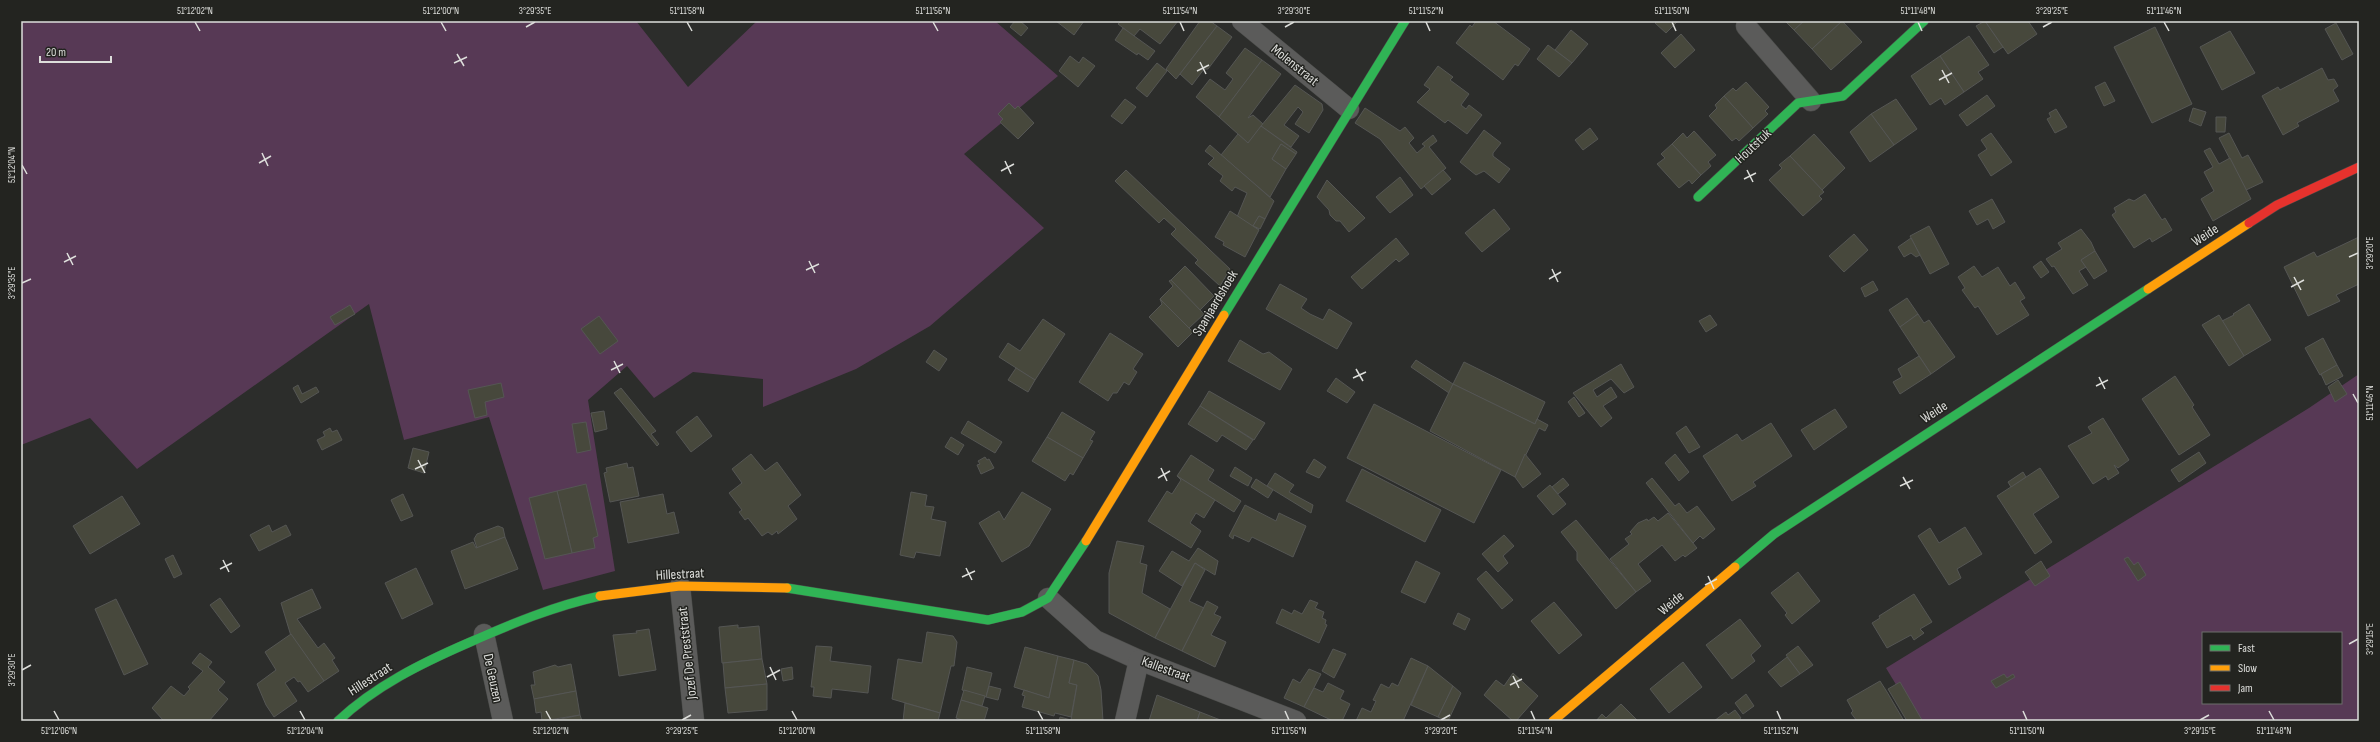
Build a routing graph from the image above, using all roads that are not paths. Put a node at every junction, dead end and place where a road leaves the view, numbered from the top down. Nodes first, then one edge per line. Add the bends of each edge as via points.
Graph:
1 (1242, 21) edge
2 (1405, 21) edge
3 (1924, 21) edge
4 (1746, 26) dead end
5 (1811, 101) junction
6 (1349, 109) junction
7 (2359, 167) edge
8 (1698, 197) dead end
9 (680, 586) junction
10 (1048, 598) junction
11 (484, 634) junction
12 (1139, 660) junction
13 (338, 721) edge
14 (503, 721) edge
15 (694, 721) edge
16 (1125, 721) edge
17 (1296, 721) edge
18 (1553, 721) edge

1 - 6 street, Molenstraat
2 - 6 street, Spanjaardshoek
3 - 5 street, Houtstuk via 1843,96
4 - 5 street
5 - 8 street, Houtstuk via 1798,103
6 - 10 street, Spanjaardshoek via 1095,528
7 - 18 street, Weide via 2277,205 1774,534
9 - 10 street, Hillestraat via 796,588 988,620 1022,612
9 - 11 street, Hillestraat via 599,596 526,616
9 - 15 street, Jozef De Preststraat
10 - 12 street, Kallestraat via 1095,640
11 - 13 street, Hillestraat via 416,666 353,707
11 - 14 street, De Geuzen
12 - 16 street
12 - 17 street, Kallestraat

